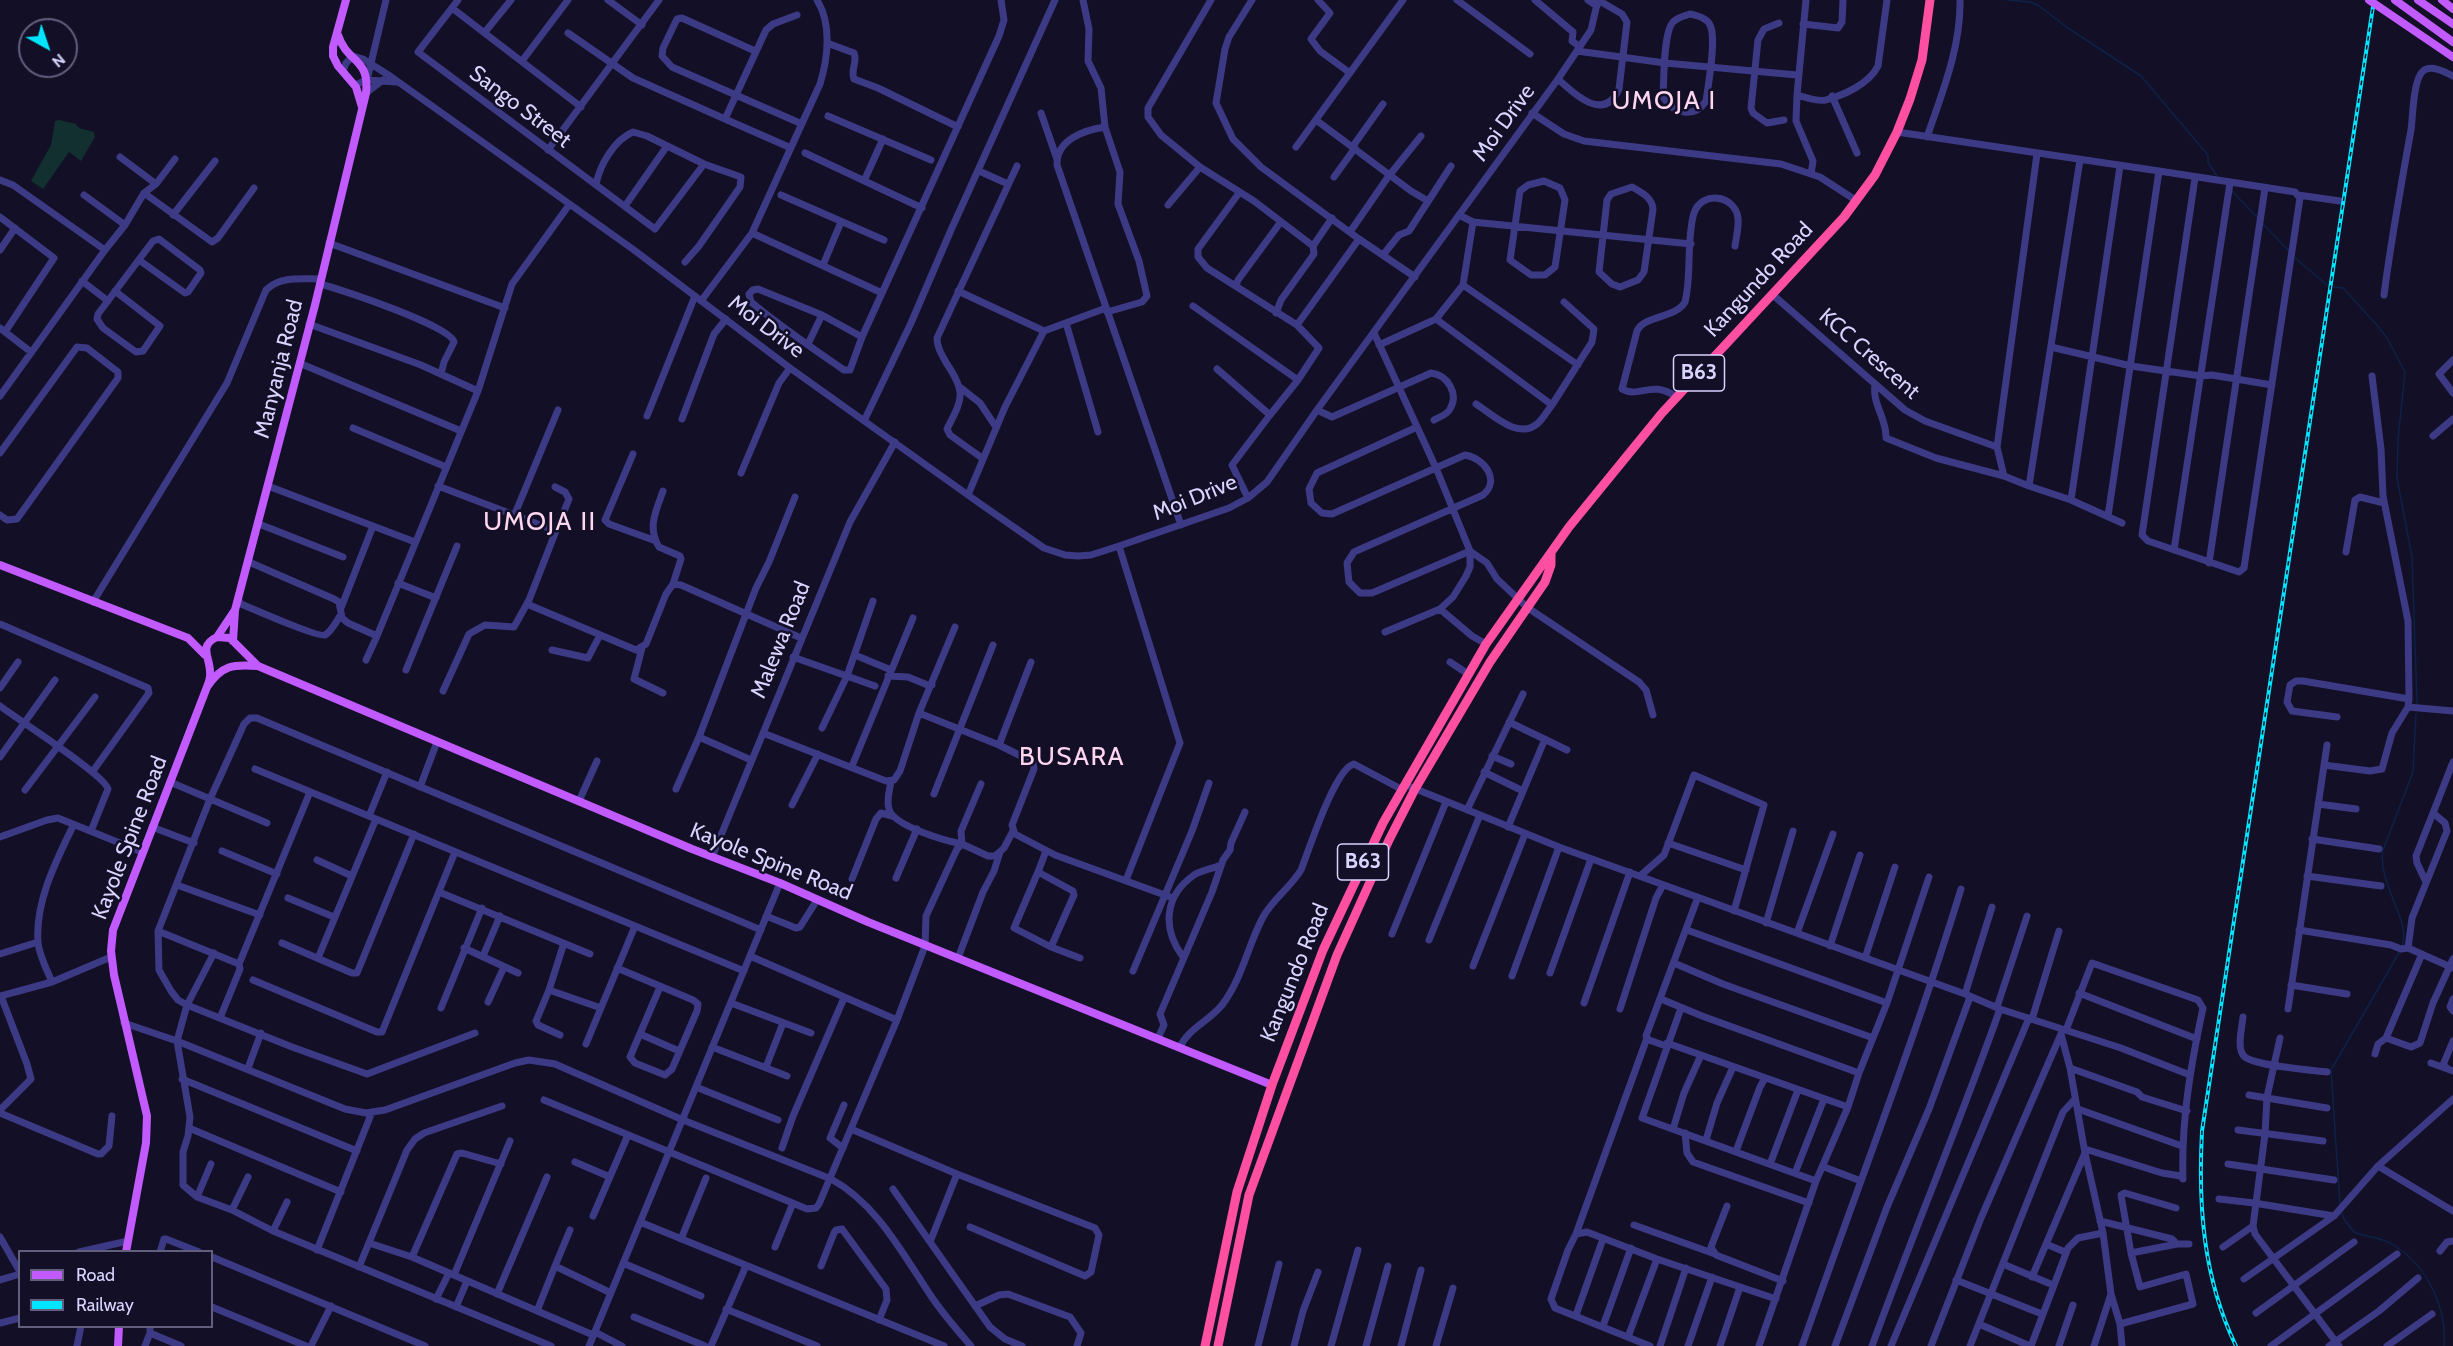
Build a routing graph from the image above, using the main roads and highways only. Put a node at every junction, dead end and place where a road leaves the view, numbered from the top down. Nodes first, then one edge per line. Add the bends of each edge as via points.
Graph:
1 (346, 0) edge
2 (1930, 0) edge
3 (2369, 0) edge
4 (2394, 0) edge
5 (2418, 0) edge
6 (2442, 0) edge
7 (2453, 9) edge
8 (2453, 24) edge
9 (338, 35) junction
10 (2453, 42) edge
11 (2453, 57) edge
12 (362, 107) junction
13 (1551, 553) junction
14 (0, 565) edge
15 (235, 610) junction
16 (215, 637) junction
17 (188, 638) junction
18 (235, 643) junction
19 (1478, 656) junction
20 (207, 658) junction
21 (1490, 662) junction
22 (258, 666) junction
23 (227, 667) junction
24 (207, 687) junction
25 (1272, 1085) junction
26 (126, 1250) edge
27 (119, 1328) edge
28 (118, 1346) edge
29 (1205, 1346) edge
30 (1218, 1346) edge

1 - 9 main road
2 - 13 highway, Kangundo Road / B63 via 1922,60 1898,132 1875,176 1773,295 1676,397
3 - 11 main road, bridge
4 - 10 main road
5 - 8 main road
6 - 7 main road
9 - 12 main road via 333,56 355,85
9 - 12 main road, Manyanja Road via 343,48 363,67 367,80
12 - 15 main road, Manyanja Road
13 - 19 highway, Kangundo Road / B63
13 - 21 highway, Kangundo Road / B63 via 1549,573
14 - 17 main road
15 - 16 main road
15 - 18 main road, Manyanja Road
16 - 17 main road
16 - 18 main road via 226,636
16 - 20 main road via 207,646
17 - 20 main road
18 - 22 main road
18 - 23 main road via 237,657
19 - 21 main road
19 - 25 highway, Kangundo Road / B63 via 1372,844 1323,950
20 - 23 main road via 215,667
20 - 24 main road via 211,674
21 - 30 highway, Kangundo Road / B63 via 1415,789 1337,955 1249,1195
22 - 23 main road
22 - 25 main road, Kayole Spine Road via 925,946
23 - 24 main road
24 - 26 main road, Kayole Spine Road via 113,930 111,957 148,1127
25 - 29 highway, Kangundo Road / B63 via 1237,1192
27 - 28 main road

